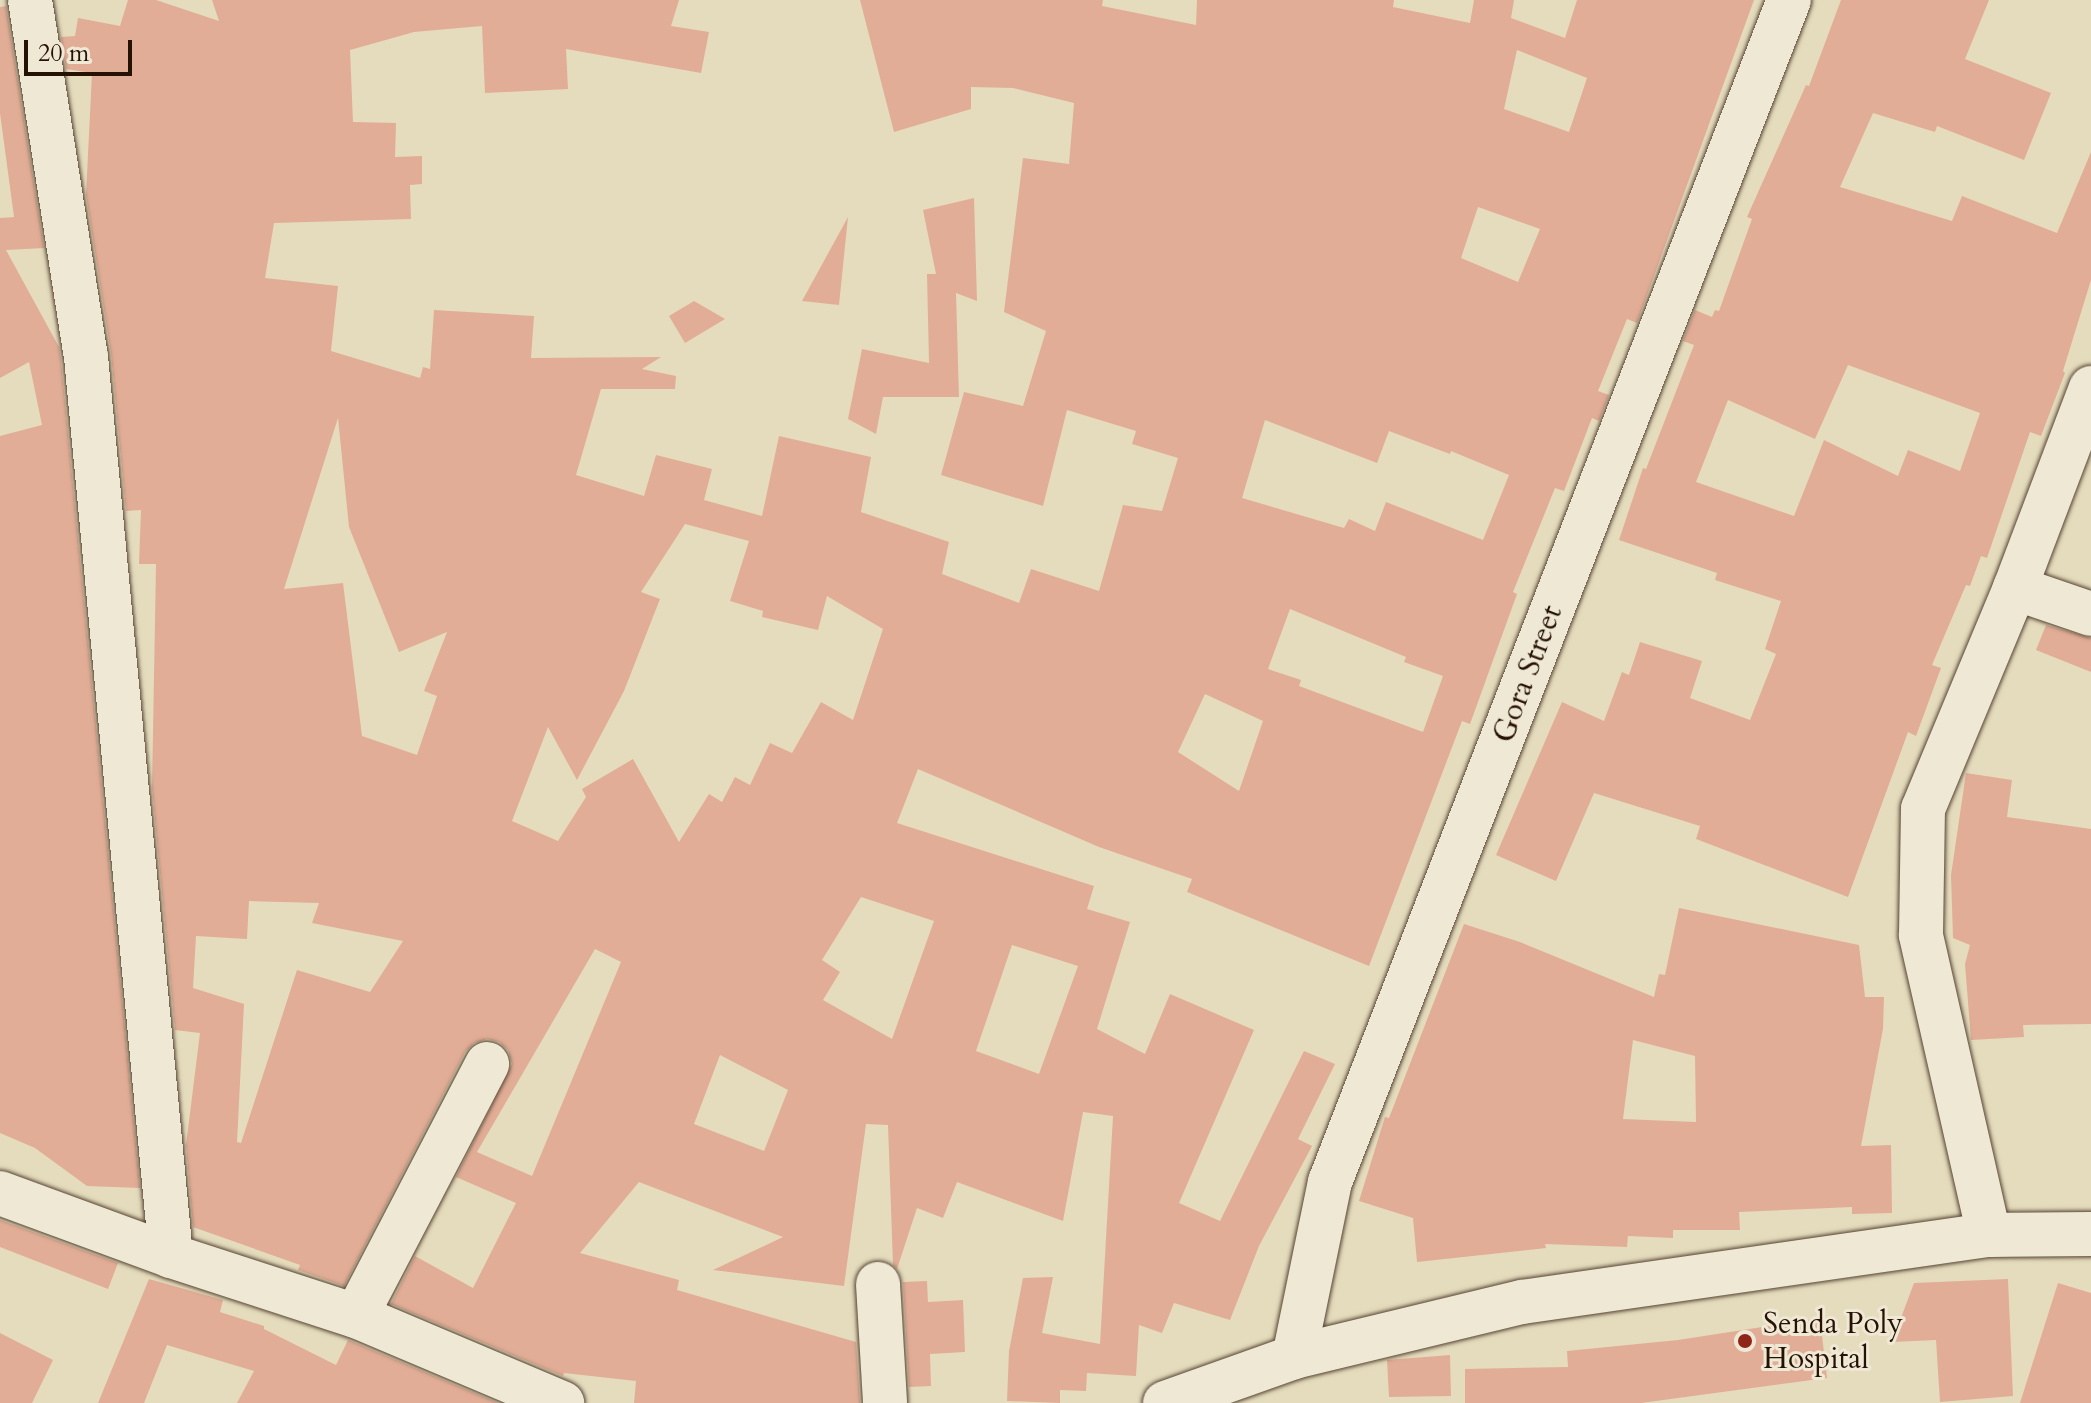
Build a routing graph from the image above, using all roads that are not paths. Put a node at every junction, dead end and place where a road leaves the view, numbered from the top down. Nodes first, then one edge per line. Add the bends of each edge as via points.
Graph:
1 (30, 0) edge
2 (1789, 0) edge
3 (2091, 388) edge
4 (2015, 588) junction
5 (2091, 614) edge
6 (487, 1064) dead end
7 (0, 1193) edge
8 (2091, 1234) edge
9 (1989, 1235) junction
10 (171, 1256) junction
11 (878, 1284) dead end
12 (356, 1316) junction
13 (1294, 1357) junction
14 (562, 1403) edge
15 (885, 1403) edge
16 (1165, 1403) edge

1 - 10 street via 86,357
2 - 13 street, Gora Street via 1330,1182
3 - 4 street
4 - 5 street
4 - 9 street via 1923,809 1921,935
6 - 12 street
7 - 10 street
8 - 9 street
9 - 13 street via 1522,1302
10 - 12 street
11 - 15 street
12 - 14 street
13 - 16 street

